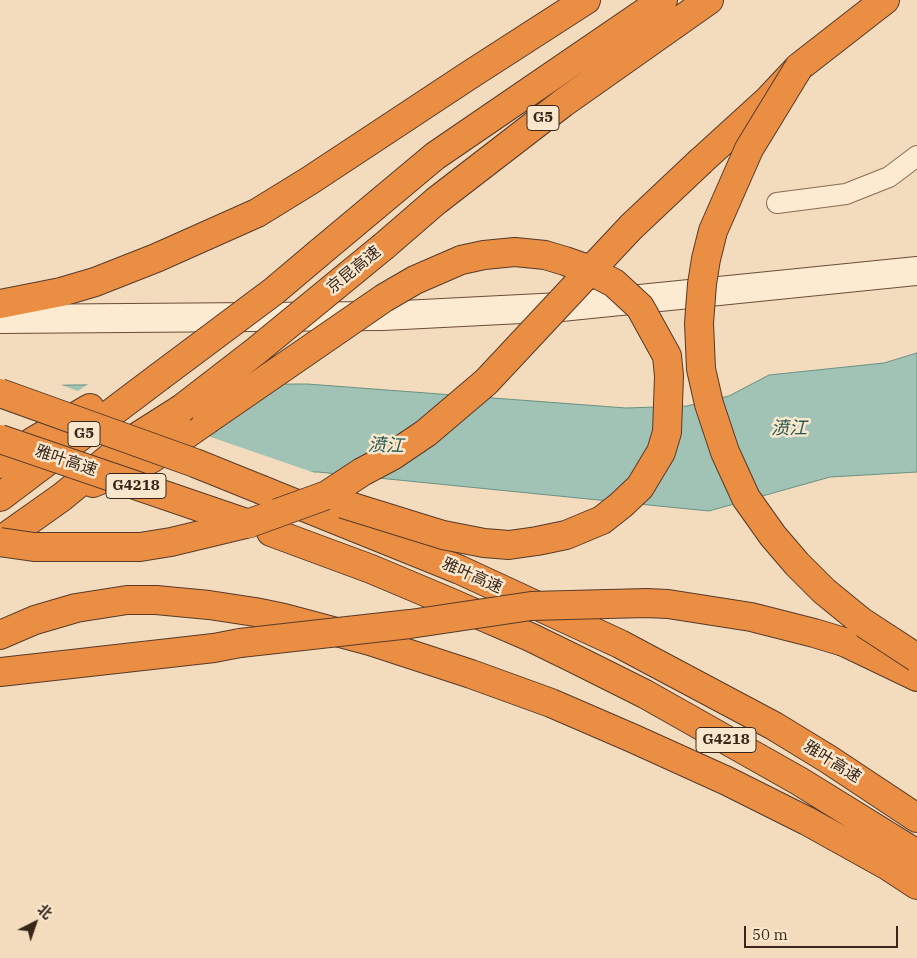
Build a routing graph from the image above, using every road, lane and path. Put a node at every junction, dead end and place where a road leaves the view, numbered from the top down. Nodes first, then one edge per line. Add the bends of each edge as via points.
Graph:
1 (586, 0) edge
2 (663, 0) edge
3 (710, 0) edge
4 (885, 0) edge
5 (799, 67) junction
6 (917, 156) edge
7 (777, 203) dead end
8 (917, 271) edge
9 (0, 304) edge
10 (0, 319) edge
11 (159, 377) junction
12 (0, 393) edge
13 (0, 439) edge
14 (0, 464) edge
15 (262, 490) junction
16 (62, 496) junction
17 (0, 497) edge
18 (0, 542) edge
19 (0, 635) edge
20 (917, 658) edge
21 (0, 672) edge
22 (917, 677) edge
23 (917, 818) edge
24 (917, 854) edge
25 (917, 885) edge

1 - 9 highway via 257,213 95,282
2 - 11 highway, G5, bridge via 435,156 274,291
3 - 16 highway, 京昆高速 / G5, bridge via 563,103 436,201 211,386 129,442
4 - 5 highway
5 - 18 highway, bridge via 768,100 631,227 486,382 426,433 392,456 327,494 250,523 171,542 140,547 72,548
5 - 20 highway, bridge via 749,148 713,231 702,284 699,323 701,369 725,452 746,498 773,536 824,591 862,622
6 - 7 street via 889,177 846,194
8 - 10 main road via 561,307 383,316
11 - 14 highway, bridge via 92,407
11 - 17 highway, G5, bridge
12 - 15 highway, 雅叶高速 / G4218, bridge
13 - 24 highway, 雅叶高速 / G4218, bridge via 326,552 530,637 645,694 799,781
15 - 16 highway, bridge via 343,504 443,535 484,542 509,545 566,535 602,520 622,505 640,487 661,452 669,419 667,356 640,307 614,282 585,268 545,255 514,252 460,260 384,298 151,459
15 - 23 highway, 雅叶高速 / G4218, bridge via 460,570 620,644 774,726
16 - 18 highway, 京昆高速 / G5
19 - 25 highway via 76,608 127,600 156,600 254,612 370,641 551,703 632,738 807,821
21 - 22 highway, bridge via 400,625 531,606 646,603 751,617 814,633 844,642

